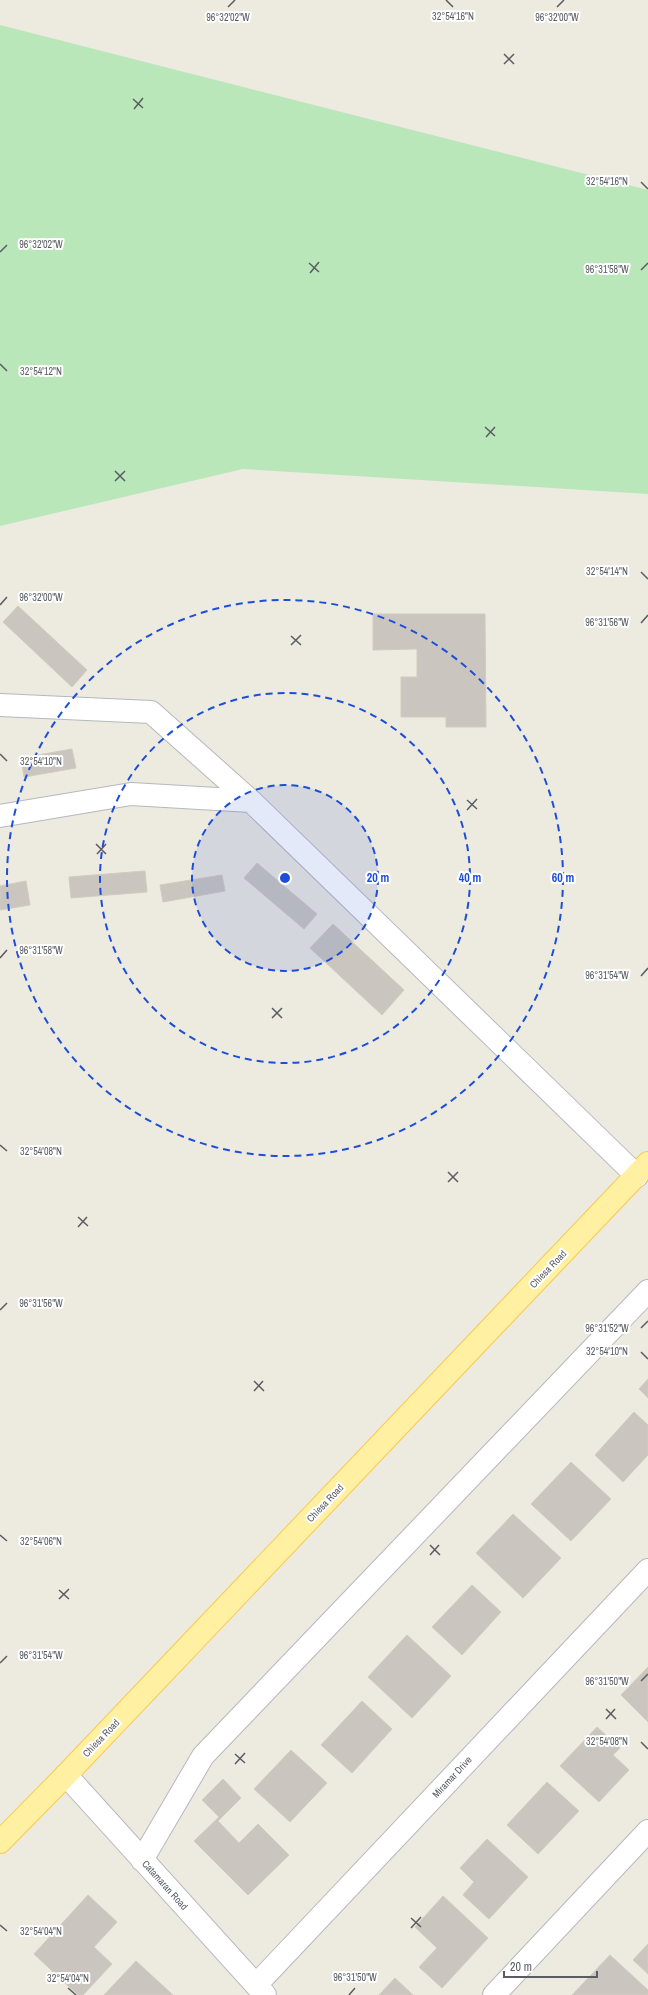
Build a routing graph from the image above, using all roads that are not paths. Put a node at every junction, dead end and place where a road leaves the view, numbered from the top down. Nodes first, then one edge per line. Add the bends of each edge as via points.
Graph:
1 (0, 705) edge
2 (251, 801) junction
3 (0, 816) edge
4 (642, 1170) edge
5 (648, 1291) edge
6 (648, 1570) edge
7 (66, 1775) junction
8 (648, 1831) edge
9 (0, 1842) edge
10 (142, 1860) junction
11 (260, 1990) edge
12 (494, 1995) edge

1 - 2 street via 151,712
2 - 3 street via 131,794
2 - 4 street
4 - 7 main road, Chiesa Road
5 - 10 street via 203,1756
6 - 11 street, Miramar Drive
7 - 9 main road, Chiesa Road
7 - 10 street, Catamaran Road
8 - 12 street
10 - 11 street, Catamaran Road

